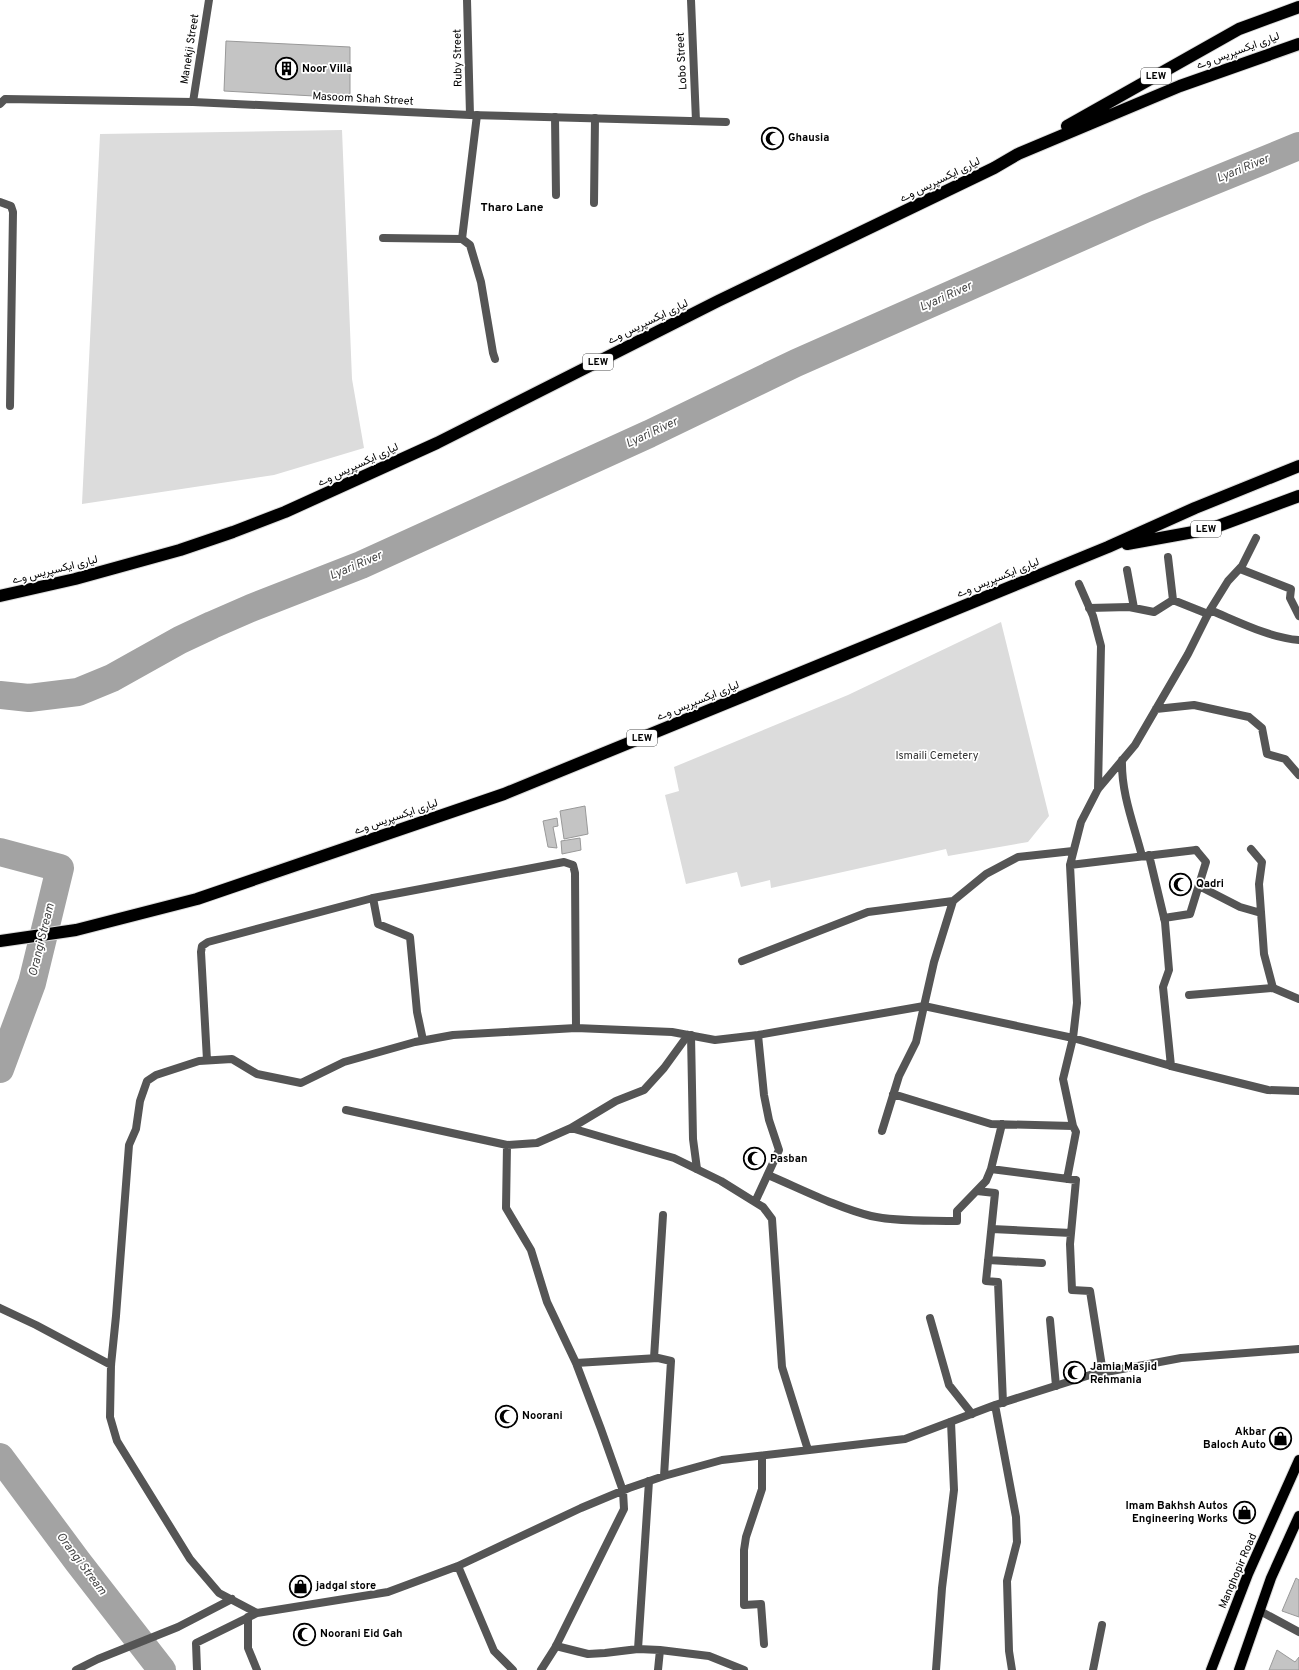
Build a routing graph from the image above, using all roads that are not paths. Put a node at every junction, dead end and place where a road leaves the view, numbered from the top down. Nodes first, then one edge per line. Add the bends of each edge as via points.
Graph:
1 (209, 0) edge
2 (467, 0) edge
3 (691, 0) edge
4 (1299, 8) edge
5 (1299, 44) edge
6 (193, 102) junction
7 (0, 104) edge
8 (474, 115) junction
9 (555, 117) junction
10 (595, 118) junction
11 (696, 121) junction
12 (726, 122) dead end
13 (1018, 154) junction
14 (556, 195) dead end
15 (0, 202) edge
16 (594, 203) dead end
17 (384, 238) dead end
18 (462, 240) junction
19 (495, 359) dead end
20 (10, 406) dead end
21 (1299, 466) edge
22 (1299, 496) edge
23 (1256, 538) dead end
24 (1108, 547) junction
25 (1168, 557) dead end
26 (1240, 569) junction
27 (1128, 570) dead end
28 (1079, 584) dead end
29 (0, 596) edge
30 (1173, 600) junction
31 (1089, 608) junction
32 (1134, 608) junction
33 (1209, 612) junction
34 (1299, 616) edge
35 (1299, 640) edge
36 (1156, 709) junction
37 (1122, 760) junction
38 (1299, 775) edge
39 (1098, 789) junction
40 (1251, 849) dead end
41 (1073, 851) junction
42 (1146, 856) junction
43 (1070, 865) junction
44 (1199, 886) junction
45 (372, 898) junction
46 (952, 901) junction
47 (1262, 913) junction
48 (1164, 918) junction
49 (0, 940) edge
50 (742, 961) dead end
51 (1273, 988) junction
52 (1189, 995) dead end
53 (1299, 999) edge
54 (924, 1006) junction
55 (576, 1028) junction
56 (689, 1035) junction
57 (758, 1035) junction
58 (1073, 1038) junction
59 (423, 1040) junction
60 (207, 1060) junction
61 (1171, 1066) junction
62 (1299, 1091) edge
63 (893, 1094) junction
64 (346, 1110) dead end
65 (1002, 1124) junction
66 (1073, 1126) junction
67 (571, 1128) junction
68 (882, 1131) dead end
69 (507, 1145) junction
70 (991, 1168) junction
71 (697, 1169) junction
72 (768, 1175) junction
73 (1067, 1179) junction
74 (976, 1191) junction
75 (756, 1202) junction
76 (663, 1215) dead end
77 (992, 1229) junction
78 (1072, 1233) junction
79 (988, 1260) junction
80 (1042, 1263) dead end
81 (0, 1308) edge
82 (930, 1318) dead end
83 (1050, 1320) dead end
84 (1299, 1349) edge
85 (654, 1358) junction
86 (576, 1363) junction
87 (111, 1365) junction
88 (1103, 1373) junction
89 (1056, 1386) junction
90 (1003, 1403) junction
91 (995, 1405) junction
92 (972, 1414) junction
93 (951, 1422) junction
94 (808, 1450) junction
95 (762, 1456) junction
96 (1299, 1460) edge
97 (664, 1476) junction
98 (649, 1481) junction
99 (623, 1491) junction
100 (1299, 1516) edge
101 (458, 1566) junction
102 (232, 1599) junction
103 (1260, 1611) junction
104 (257, 1613) junction
105 (248, 1617) junction
106 (1102, 1625) dead end
107 (1299, 1632) edge
108 (764, 1644) dead end
109 (556, 1646) junction
110 (638, 1649) junction
111 (660, 1650) junction
112 (76, 1670) edge
113 (197, 1670) edge
114 (257, 1670) edge
115 (513, 1670) edge
116 (541, 1670) edge
117 (658, 1670) edge
118 (744, 1670) edge
119 (936, 1670) edge
120 (1012, 1670) edge
121 (1093, 1670) edge
122 (1211, 1670) edge
123 (1239, 1670) edge

1 - 6 street, Manekji Street
2 - 8 street, Ruby Street
3 - 11 street, Lobo Street
4 - 13 highway, LEW via 1239,30
5 - 13 highway, لیاری ایکسپریس وے / LEW via 1180,86
6 - 7 street, Masoom Shah Street via 5,99
6 - 8 street, Masoom Shah Street
8 - 9 street, Masoom Shah Street
8 - 18 street, Ruby Street
9 - 10 street, Masoom Shah Street
9 - 14 street
10 - 11 street, Masoom Shah Street
10 - 16 street
11 - 12 street, Masoom Shah Street
13 - 29 highway, لیاری ایکسپریس وے / LEW via 437,443 336,490 233,532 180,550 75,579
15 - 20 street via 11,206 13,212
17 - 18 street
18 - 19 street via 470,245 481,282
21 - 24 highway, لیاری ایکسپریس وے / LEW
22 - 24 highway, LEW via 1210,528
23 - 26 street
24 - 49 highway, لیاری ایکسپریس وے / LEW via 504,794 196,899 76,930
25 - 30 street
26 - 33 street via 1228,581
26 - 34 street via 1291,589 1290,598
27 - 32 street
28 - 31 street
30 - 32 street via 1154,612
30 - 33 street
31 - 32 street
31 - 39 street via 1101,646
33 - 35 street via 1289,640
33 - 36 street
36 - 37 street via 1135,746
36 - 38 street via 1194,705 1249,717 1262,728 1267,754 1285,759
37 - 39 street
37 - 42 street via 1124,793
39 - 41 street via 1081,822
40 - 47 street via 1262,862 1259,884
41 - 43 street
41 - 46 street via 1018,857 986,874
42 - 43 street
42 - 44 street via 1196,850 1206,862
42 - 48 street
43 - 58 street via 1077,1003
44 - 47 street via 1240,907
44 - 48 street via 1190,914
45 - 55 street via 564,862 573,865 576,880
45 - 59 street via 378,924 410,937 417,1012
45 - 60 street via 208,942 202,946
46 - 50 street via 868,912
46 - 54 street
47 - 51 street via 1264,954
48 - 61 street via 1169,970 1163,987
51 - 52 street
51 - 53 street
54 - 57 street
54 - 58 street
54 - 63 street via 916,1042
55 - 56 street
55 - 59 street via 453,1035
56 - 57 street via 715,1040
56 - 67 street via 644,1090 616,1101
56 - 71 street via 693,1138
57 - 72 street via 764,1095 779,1150
58 - 61 street
58 - 66 street via 1064,1079
59 - 60 street via 344,1062 301,1084 257,1074 232,1059
60 - 87 street via 156,1075 147,1081 140,1101 136,1129 129,1145
61 - 62 street via 1268,1090
63 - 65 street via 991,1124
63 - 68 street
64 - 69 street
65 - 66 street
65 - 70 street
66 - 73 street via 1076,1132
67 - 69 street via 537,1143
67 - 71 street via 674,1158
69 - 86 street via 506,1208 531,1250 547,1302
70 - 73 street
70 - 74 street via 986,1181
71 - 75 street
72 - 74 street via 825,1200 871,1216 904,1219 957,1221 957,1211
72 - 75 street
73 - 78 street via 1076,1180
74 - 77 street via 995,1193
75 - 94 street via 772,1219 782,1367
76 - 85 street
77 - 78 street
77 - 79 street
78 - 88 street via 1072,1290 1090,1291
79 - 80 street
79 - 90 street via 986,1281 998,1282
81 - 87 street
82 - 92 street via 949,1385
83 - 89 street
84 - 88 street via 1181,1358
85 - 86 street
85 - 97 street via 671,1361
86 - 99 street
87 - 102 street via 110,1417 117,1441 190,1559 219,1593
88 - 89 street
89 - 90 street
90 - 91 street
91 - 92 street
91 - 120 street via 1016,1517 1017,1542 1007,1581
92 - 93 street
93 - 94 street via 905,1440
93 - 119 street via 954,1490 942,1588
94 - 95 street
95 - 97 street via 722,1460
95 - 108 street via 762,1489 744,1550 744,1605 761,1604
96 - 122 main road, Manghopir Road via 1248,1574
97 - 98 street
98 - 99 street
98 - 110 street
99 - 101 street
99 - 109 street via 624,1509
100 - 103 main road via 1271,1578
101 - 104 street via 388,1592
101 - 115 street via 494,1651
102 - 104 street
102 - 112 street via 178,1626
103 - 107 street
103 - 123 main road
104 - 105 street
105 - 113 street via 196,1643
105 - 114 street via 248,1648
106 - 121 street
109 - 110 street via 588,1654
109 - 116 street
110 - 111 street
111 - 117 street
111 - 118 street via 709,1656

